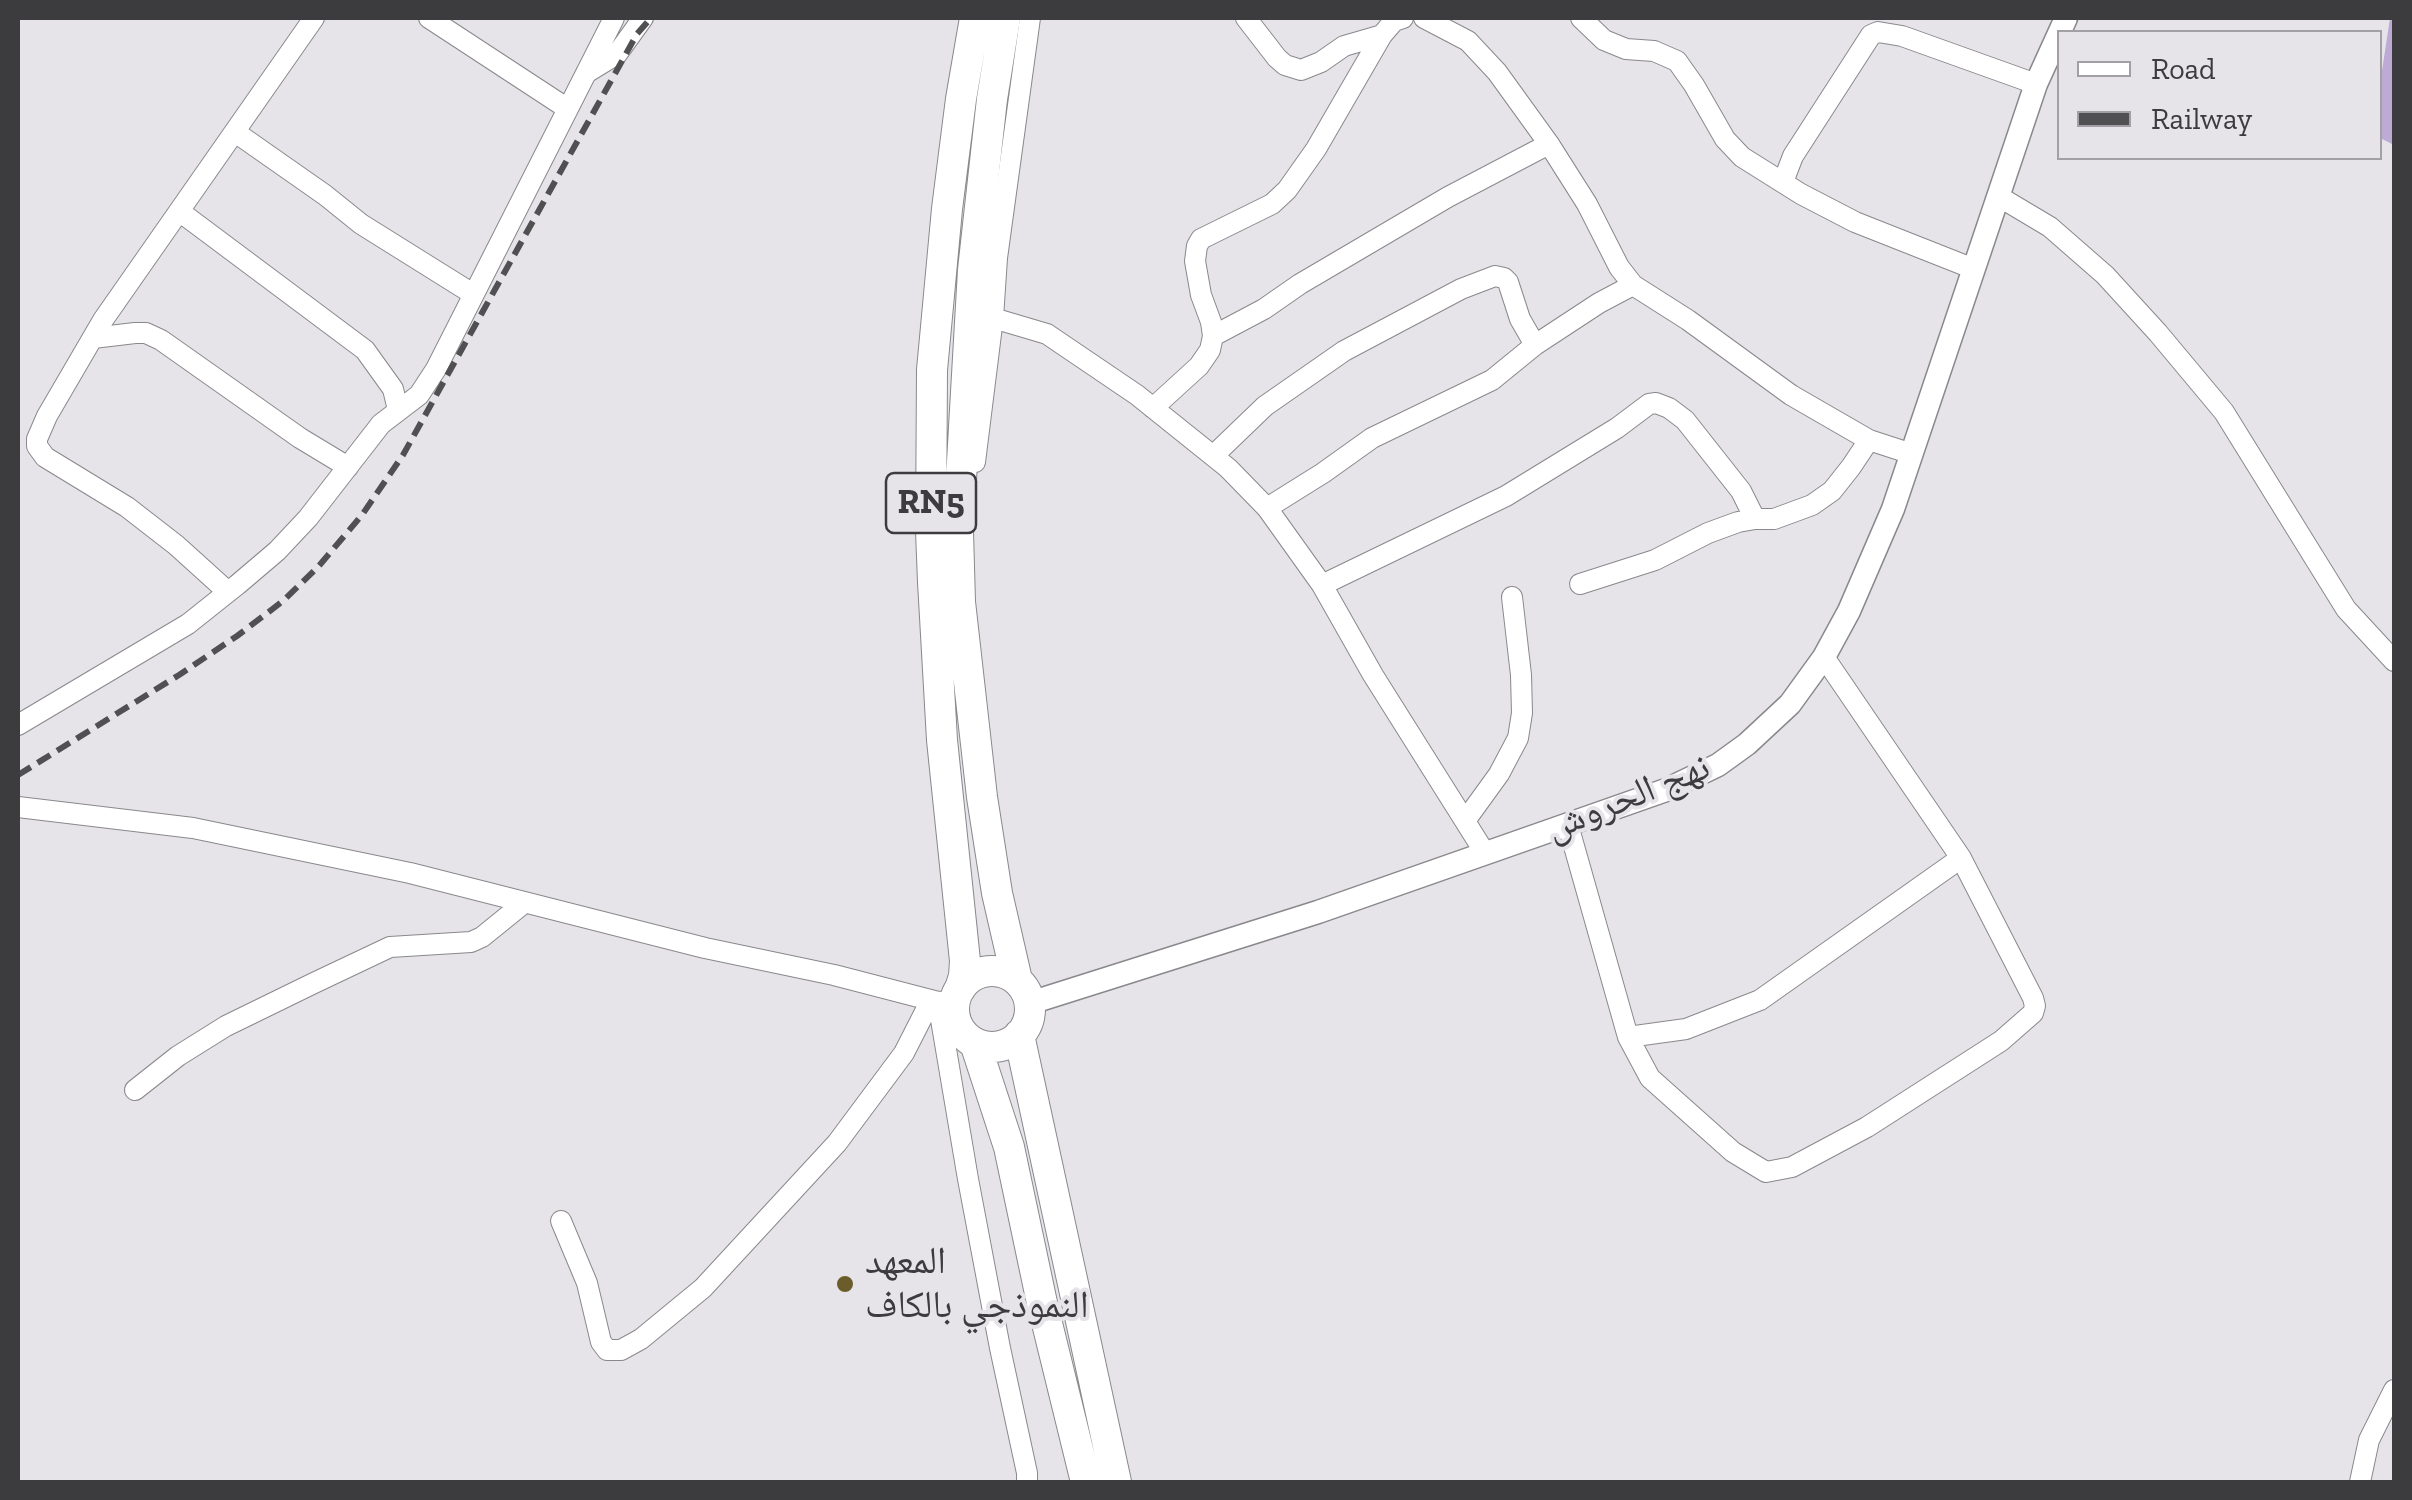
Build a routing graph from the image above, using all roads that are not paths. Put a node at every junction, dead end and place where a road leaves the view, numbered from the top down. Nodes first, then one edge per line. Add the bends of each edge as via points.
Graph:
1 (314, 18) edge
2 (429, 18) edge
3 (614, 18) edge
4 (642, 18) edge
5 (975, 18) edge
6 (1005, 18) edge
7 (1030, 18) edge
8 (1246, 18) edge
9 (1403, 18) edge
10 (1424, 18) edge
11 (1582, 18) edge
12 (1382, 34) junction
13 (2057, 38) edge
14 (586, 73) junction
15 (2036, 84) junction
16 (568, 109) junction
17 (235, 132) junction
18 (1549, 144) junction
19 (1783, 182) junction
20 (1998, 196) junction
21 (179, 211) junction
22 (1974, 269) junction
23 (1633, 286) junction
24 (474, 294) junction
25 (994, 318) junction
26 (1213, 336) junction
27 (93, 338) junction
28 (1535, 345) junction
29 (1153, 408) junction
30 (398, 410) junction
31 (1869, 440) junction
32 (1912, 454) junction
33 (1213, 456) junction
34 (348, 466) junction
35 (1266, 508) junction
36 (1755, 519) junction
37 (958, 532) junction
38 (1580, 584) dead end
39 (1322, 586) junction
40 (228, 592) junction
41 (1512, 597) dead end
42 (1824, 657) junction
43 (2394, 661) edge
44 (18, 726) edge
45 (18, 807) edge
46 (1465, 822) junction
47 (1568, 824) junction
48 (1485, 853) junction
49 (1962, 858) junction
50 (524, 903) junction
51 (1023, 992) junction
52 (946, 998) junction
53 (1019, 1036) junction
54 (1628, 1037) junction
55 (975, 1043) junction
56 (135, 1090) dead end
57 (561, 1221) dead end
58 (2394, 1390) edge
59 (1027, 1482) edge
60 (1086, 1482) edge
61 (1116, 1482) edge
62 (2360, 1482) edge

1 - 17 street
2 - 16 street
3 - 14 street
4 - 14 street via 616,54
5 - 52 main road, RN5 via 949,189 932,370 935,637 964,950 964,976
6 - 37 main road, RN5 via 973,270
7 - 25 street
8 - 12 street via 1284,65 1301,70
9 - 12 street
10 - 18 street via 1468,41
11 - 19 street via 1604,40 1676,61 1725,140
12 - 26 street via 1286,190 1197,246
13 - 15 street, نهج الحروش
14 - 16 street
15 - 19 street via 1878,32 1792,156
15 - 20 street, نهج الحروش
16 - 24 street
17 - 21 street
17 - 24 street via 361,224
18 - 23 street
18 - 26 street
19 - 22 street via 1855,222
20 - 22 street, نهج الحروش
20 - 43 street via 2050,227 2158,333 2224,412 2346,609
21 - 27 street
21 - 30 street via 365,350 393,389
22 - 32 street, نهج الحروش
23 - 28 street
23 - 31 street via 1790,395
24 - 30 street via 428,382
25 - 29 street via 1047,334
25 - 37 street via 973,482
26 - 29 street via 1198,366
27 - 34 street via 135,332 161,340
27 - 40 street via 37,446 126,507
28 - 33 street via 1508,282 1495,276 1344,350 1265,406
28 - 35 street via 1492,380 1372,438
29 - 33 street
30 - 34 street
31 - 32 street
31 - 36 street via 1832,491 1812,506
32 - 42 street, نهج الحروش via 1850,611
33 - 35 street
34 - 40 street via 298,529
35 - 39 street
36 - 38 street
36 - 39 street via 1685,420 1649,404 1506,496
37 - 51 main road, RN5 via 982,796 996,893
39 - 46 street
40 - 44 street via 188,624
41 - 46 street via 1522,694 1518,738
42 - 47 street, نهج الحروش via 1790,704 1718,765
42 - 49 street
45 - 50 street via 193,828
46 - 48 street
47 - 48 street, نهج الحروش
47 - 54 street
48 - 51 street, نهج الحروش via 1300,917
49 - 54 street via 1760,1000 1686,1029
49 - 54 street via 2034,998 2033,1013 2001,1041 1792,1167 1766,1172 1733,1152 1650,1078
50 - 52 street
50 - 56 street via 472,942 390,947 296,992 226,1026
51 - 52 main road via 993,971 969,979
51 - 53 main road via 1030,1015
52 - 55 main road, RN5
52 - 57 street via 838,1143 703,1288 621,1350 601,1342 587,1282
52 - 59 street via 972,1198
53 - 55 main road via 998,1046
53 - 61 main road
55 - 60 main road, RN5 via 1008,1147
58 - 62 street via 2369,1440

